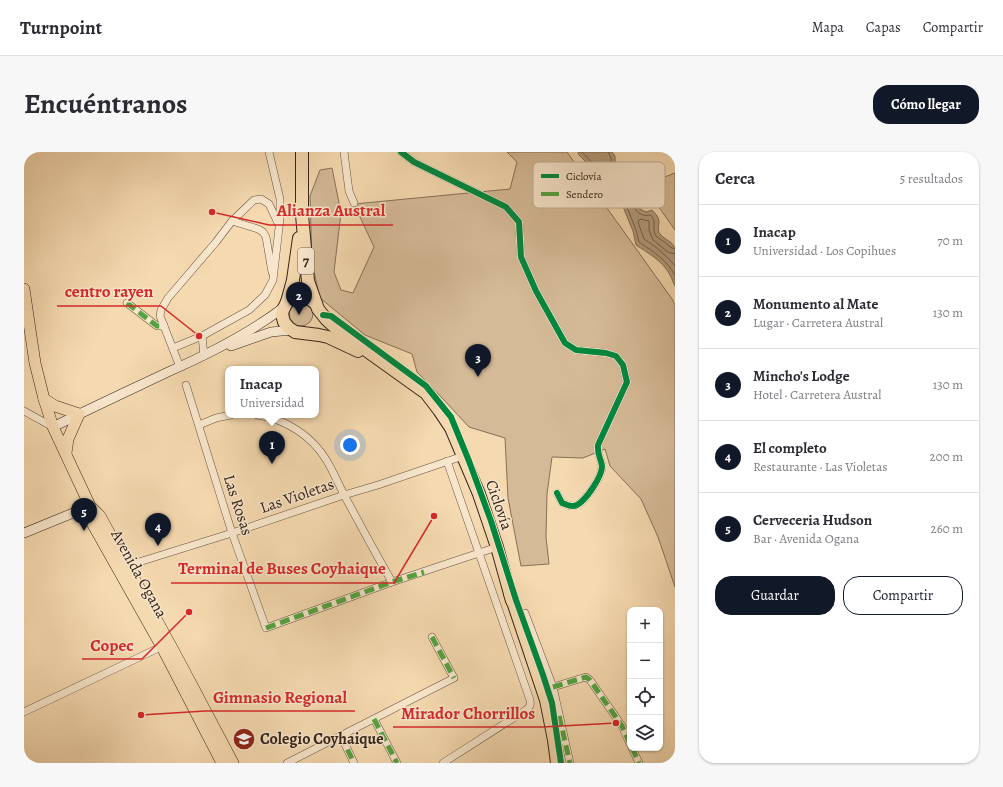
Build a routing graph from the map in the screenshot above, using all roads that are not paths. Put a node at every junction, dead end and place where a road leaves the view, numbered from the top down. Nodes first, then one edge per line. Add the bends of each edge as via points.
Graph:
1 (269, 152) edge
2 (302, 152) edge
3 (344, 152) edge
4 (401, 152) edge
5 (354, 203) dead end
6 (302, 215) junction
7 (232, 221) junction
8 (279, 227) junction
9 (273, 280) junction
10 (24, 289) edge
11 (127, 303) dead end
12 (286, 304) junction
13 (317, 307) junction
14 (164, 325) junction
15 (297, 331) junction
16 (202, 336) junction
17 (173, 348) junction
18 (207, 354) junction
19 (385, 363) junction
20 (180, 367) junction
21 (186, 385) dead end
22 (44, 399) junction
23 (24, 411) edge
24 (79, 414) junction
25 (225, 416) edge
26 (271, 418) edge
27 (198, 425) junction
28 (52, 427) junction
29 (66, 453) junction
30 (463, 456) junction
31 (448, 461) junction
32 (557, 493) dead end
33 (344, 495) junction
34 (90, 506) junction
35 (24, 533) edge
36 (232, 533) junction
37 (495, 547) junction
38 (478, 553) junction
39 (122, 567) junction
40 (392, 582) junction
41 (525, 613) dead end
42 (432, 637) dead end
43 (165, 645) junction
44 (553, 687) junction
45 (24, 712) edge
46 (374, 719) junction
47 (341, 736) junction
48 (627, 737) edge
49 (633, 751) edge
50 (222, 763) edge
51 (233, 763) edge
52 (287, 763) edge
53 (354, 763) edge
54 (397, 763) edge
55 (443, 763) edge
56 (557, 763) edge
57 (570, 763) edge
58 (639, 763) edge

1 - 8 street via 280,199
2 - 6 highway, 7
3 - 5 street via 349,191
4 - 32 street via 414,162 506,207 519,222 521,257 536,291 565,342 576,350 616,356 623,365 627,382 598,445 597,451 602,466 595,486 577,505 562,503
6 - 12 highway, 7 via 293,280
6 - 13 highway, 7 via 308,281
7 - 8 street via 254,200 261,199 270,204
7 - 9 street via 263,232
7 - 14 street via 168,298 160,316
8 - 9 street
9 - 16 street via 265,295 249,310
10 - 22 main road, Avenida Ogana via 35,363
11 - 14 street via 158,326
12 - 13 highway via 291,299 302,296 312,300
12 - 15 highway, 7 via 283,318 286,325
12 - 18 street via 267,320
13 - 15 highway via 318,318 314,326 307,331
13 - 19 highway, 7 via 338,330
14 - 17 street
15 - 18 street via 271,332
15 - 19 highway, 7 via 328,337
16 - 17 street
16 - 18 street
17 - 20 street
18 - 20 street
19 - 30 highway, 7 via 426,393 451,428
20 - 24 street
21 - 27 street, Las Rosas
22 - 24 main road via 55,406
22 - 28 main road, Avenida Ogana
23 - 28 street
24 - 28 street
24 - 29 main road via 68,439
25 - 27 street
26 - 33 street via 287,424 312,442 326,460
27 - 36 street, Las Rosas
28 - 29 main road, Avenida Ogana
29 - 34 main road, Avenida Ogana
30 - 31 street, Las Violetas
30 - 37 highway
31 - 33 street, Las Violetas
31 - 38 street
33 - 36 street, Las Violetas
33 - 40 street
34 - 35 street
34 - 39 main road, Avenida Ogana via 91,521
36 - 39 street, Las Violetas
36 - 40 street, Las Rosas via 266,628
37 - 38 street, Las Rosas
37 - 56 highway via 546,700
38 - 40 street, Las Rosas
38 - 55 street via 530,706
39 - 43 main road, Avenida Ogana
41 - 44 street
42 - 46 street via 454,678
43 - 45 street
43 - 50 main road, Avenida Ogana
43 - 51 main road, Avenida Ogana
44 - 48 street via 586,677 622,726
44 - 57 street
46 - 47 street
46 - 54 street
47 - 52 street
47 - 53 street
49 - 58 street

